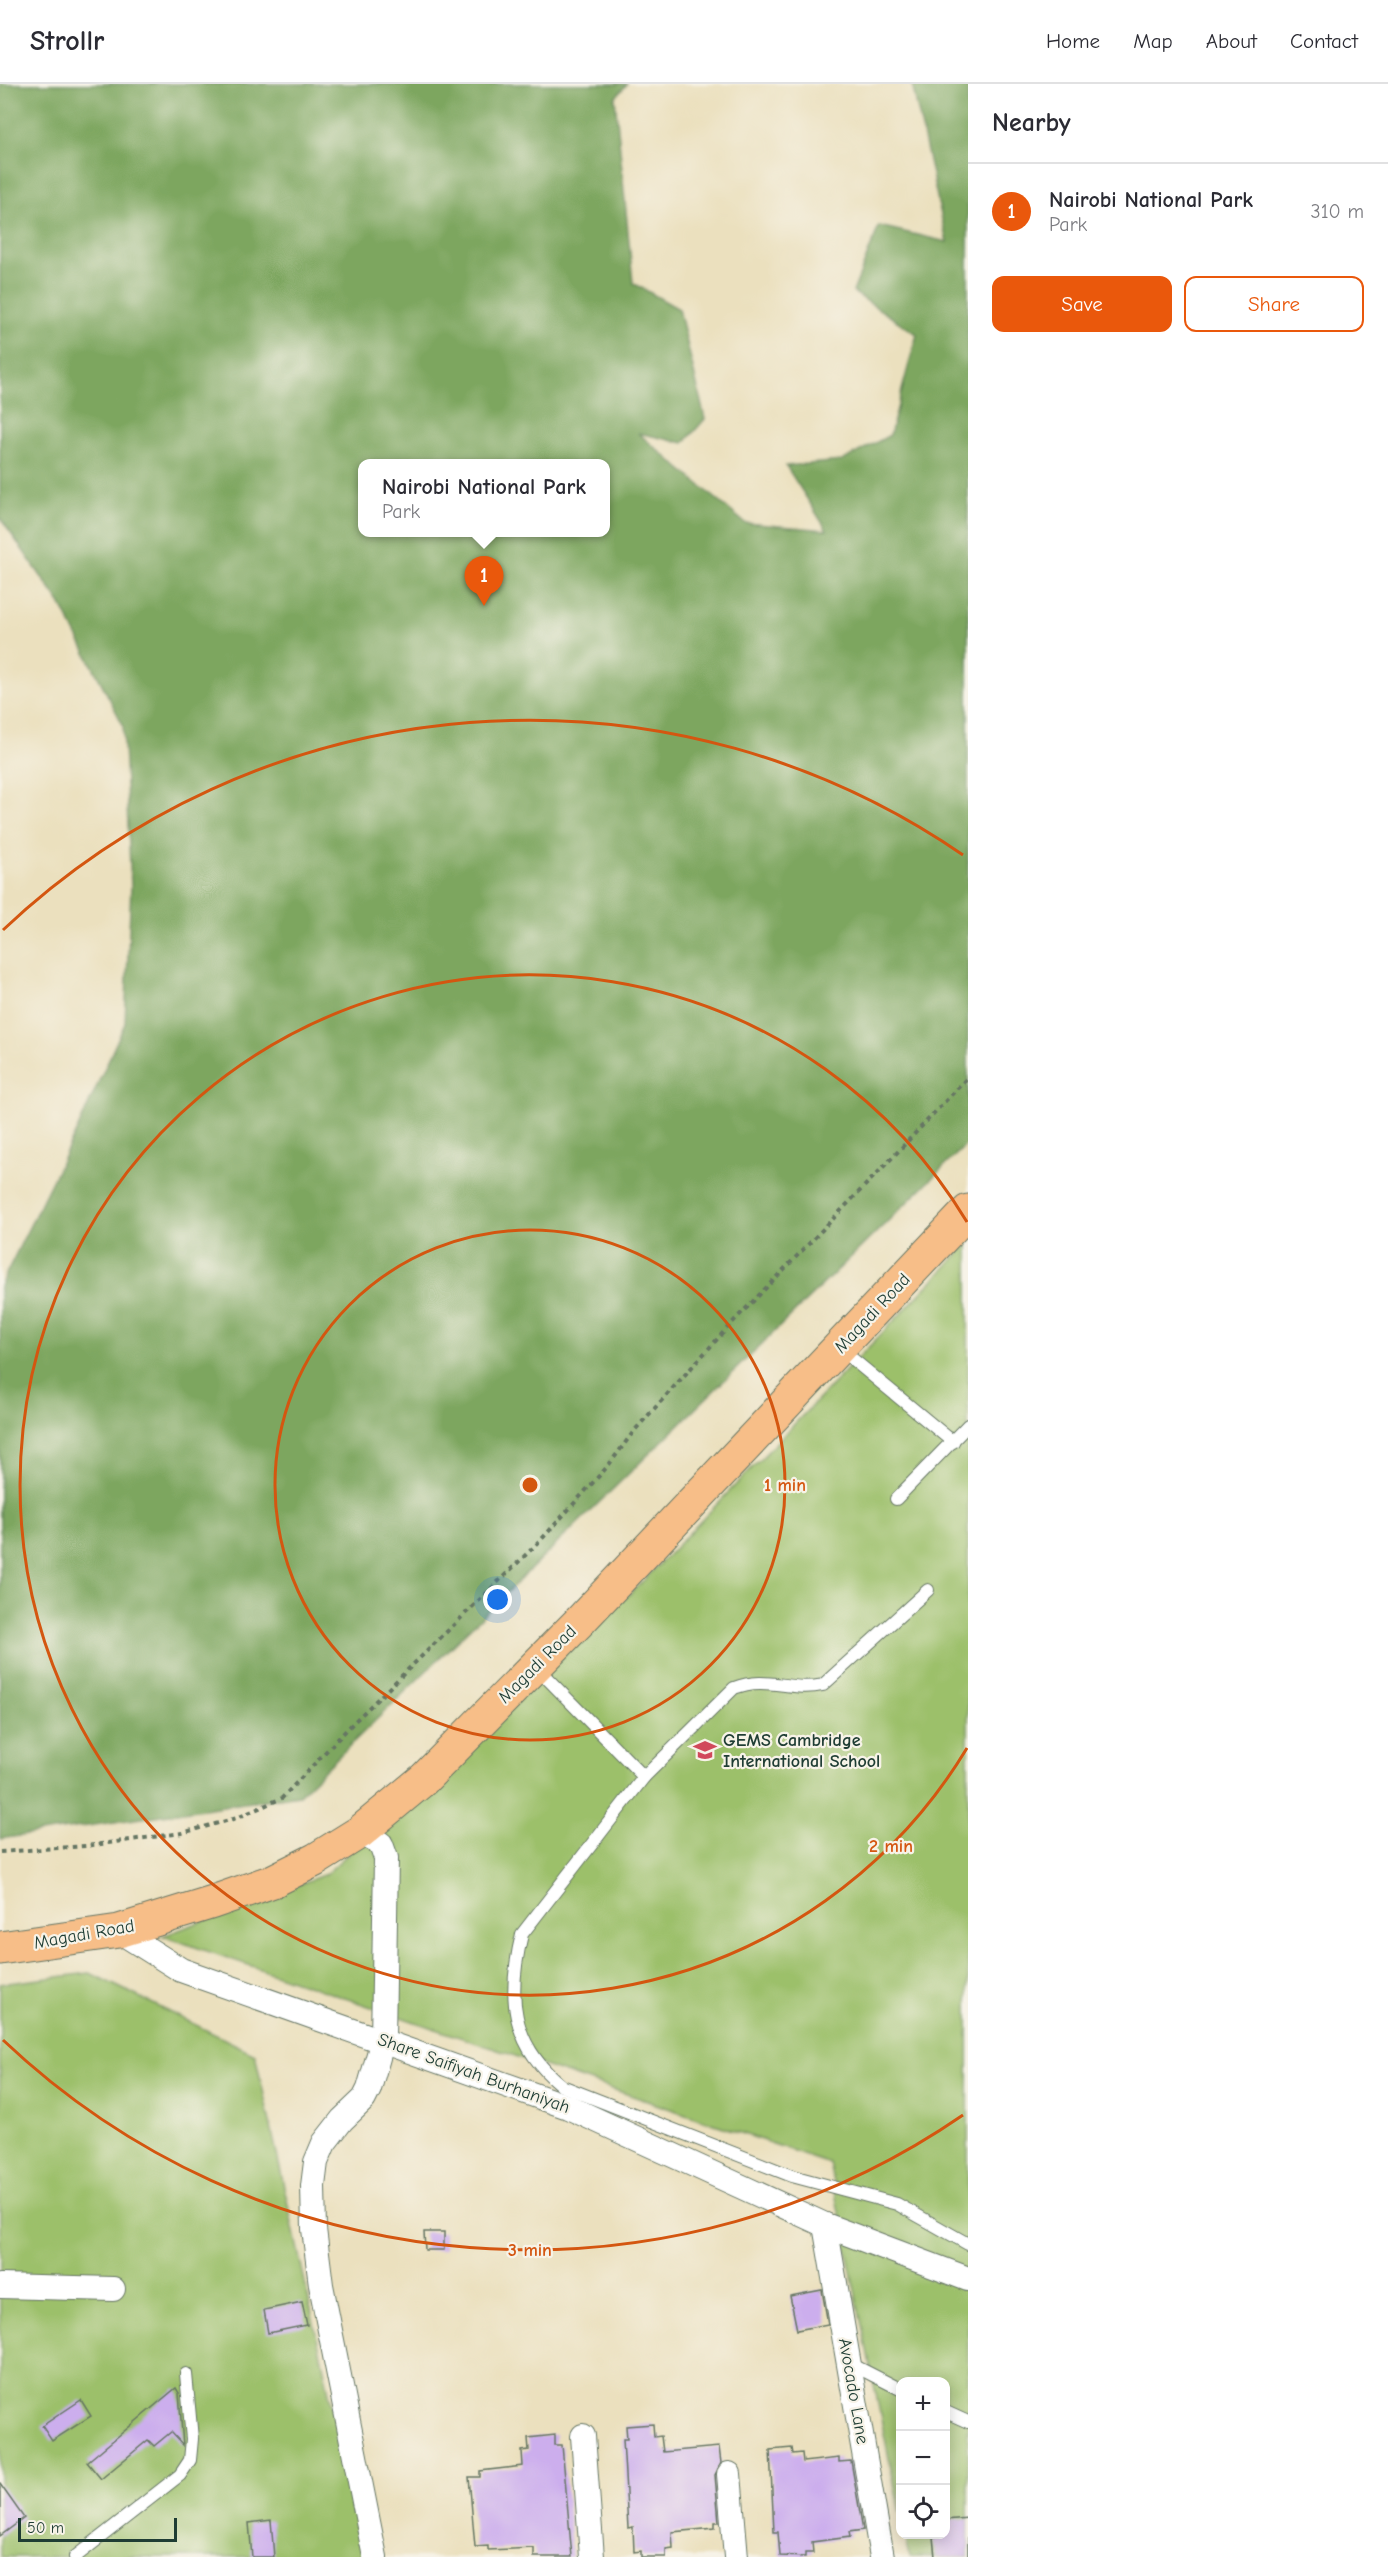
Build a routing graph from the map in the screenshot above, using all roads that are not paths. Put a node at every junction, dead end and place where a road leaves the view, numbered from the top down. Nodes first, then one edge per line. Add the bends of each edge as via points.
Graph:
1 (968, 1211) edge
2 (838, 1348) junction
3 (968, 1425) edge
4 (953, 1442) junction
5 (896, 1499) dead end
6 (927, 1590) dead end
7 (535, 1666) junction
8 (644, 1777) junction
9 (360, 1832) junction
10 (119, 1931) junction
11 (0, 1948) edge
12 (383, 2040) junction
13 (825, 2225) junction
14 (968, 2244) edge
15 (968, 2278) edge
16 (0, 2286) edge
17 (113, 2289) dead end
18 (849, 2363) junction
19 (186, 2374) dead end
20 (896, 2387) edge
21 (950, 2414) edge
22 (968, 2422) edge
23 (583, 2436) dead end
24 (729, 2474) dead end
25 (75, 2557) edge
26 (375, 2557) edge
27 (592, 2557) edge
28 (736, 2557) edge
29 (882, 2557) edge

1 - 2 highway, Magadi Road
2 - 4 lane
2 - 7 highway, Magadi Road
3 - 4 lane
4 - 5 lane
6 - 8 lane via 822,1685 806,1689 766,1682 734,1688
7 - 8 lane
7 - 9 highway, Magadi Road via 424,1779
8 - 14 lane via 522,1934 514,1989 518,2025 541,2070 562,2086 792,2176 897,2204
9 - 10 highway, Magadi Road via 273,1881
9 - 12 street via 381,1845 386,1858
10 - 11 highway, Magadi Road
10 - 12 street, Share Saifiyah Burhaniyah via 181,1970
12 - 13 street, Share Saifiyah Burhaniyah via 568,2107
12 - 26 street via 369,2089 324,2143 316,2162 313,2186 321,2285
13 - 15 street, Share Saifiyah Burhaniyah
13 - 18 street, Avocado Lane
16 - 17 street
18 - 20 lane
18 - 29 street, Avocado Lane
19 - 25 lane via 190,2460 180,2475
21 - 22 lane
23 - 27 street
24 - 28 street

